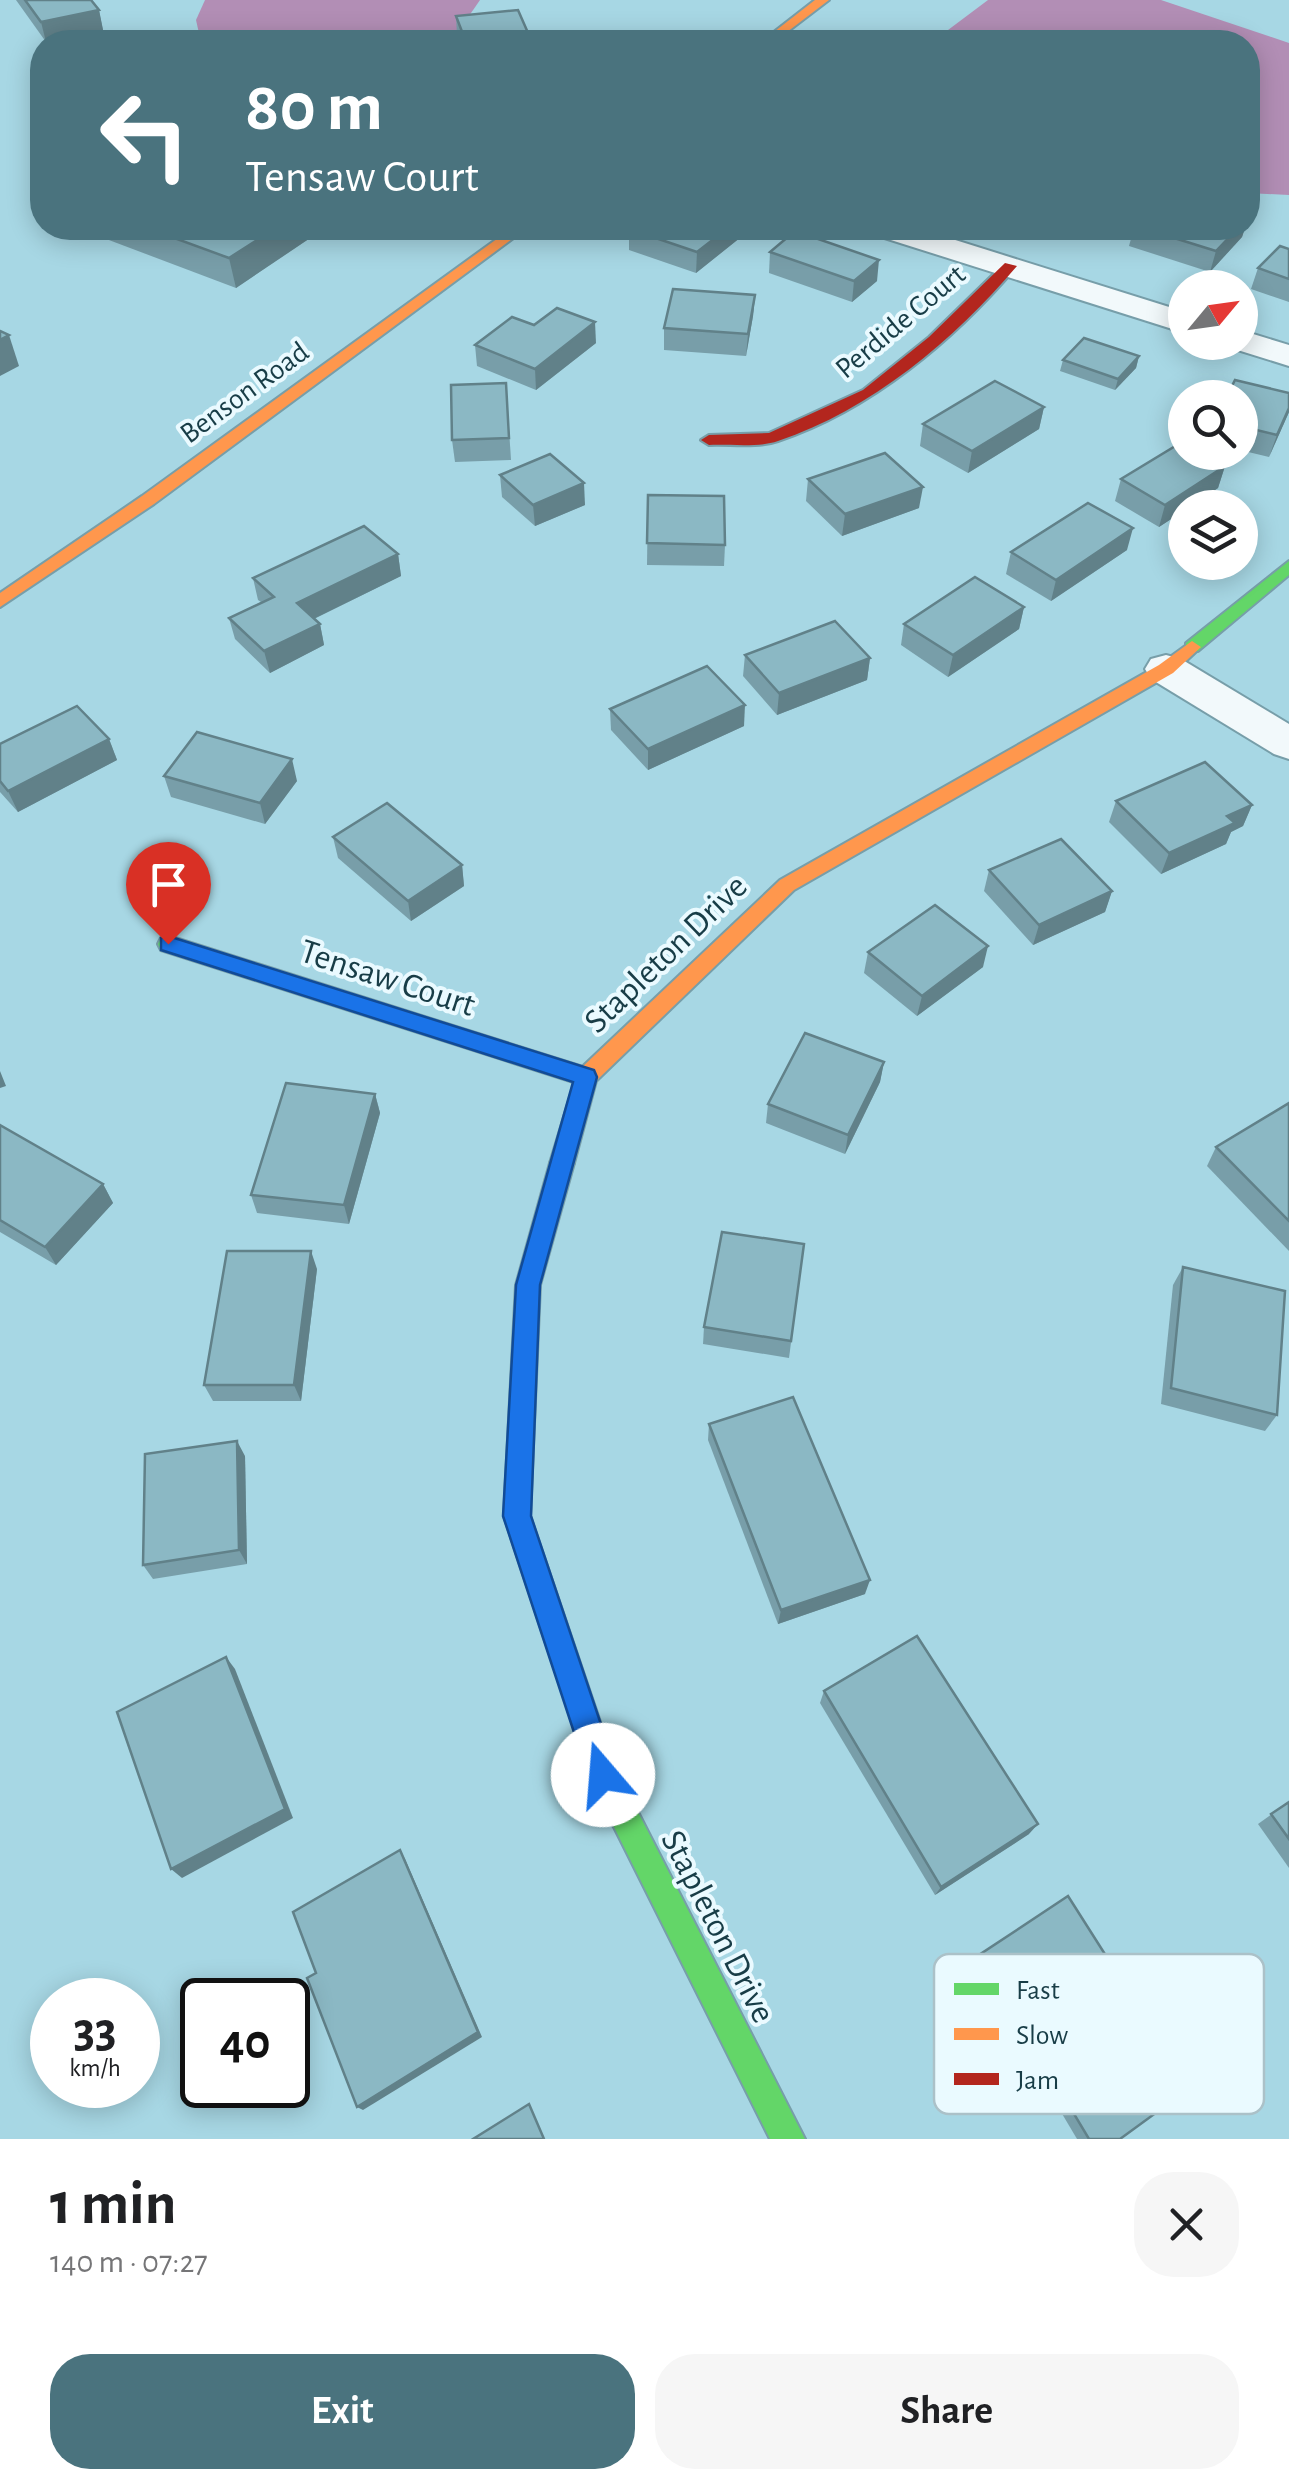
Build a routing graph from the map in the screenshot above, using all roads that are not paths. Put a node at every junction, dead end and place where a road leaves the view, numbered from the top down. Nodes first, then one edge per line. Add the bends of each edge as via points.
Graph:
1 (823, 0) edge
2 (784, 30) edge
3 (504, 240) edge
4 (925, 240) edge
5 (1010, 266) junction
6 (1168, 317) edge
7 (1258, 346) edge
8 (1289, 356) edge
9 (709, 440) dead end
10 (1289, 566) edge
11 (0, 601) edge
12 (1166, 669) junction
13 (1289, 744) edge
14 (168, 944) dead end
15 (586, 1077) junction
16 (788, 2139) edge

1 - 2 street
3 - 11 street, Benson Road
4 - 5 street
5 - 6 street
5 - 9 street, Perdide Court via 869,394 772,438
7 - 8 street
10 - 12 street, Stapleton Drive
12 - 13 street
12 - 15 street, Stapleton Drive via 788,885
14 - 15 street, Tensaw Court
15 - 16 street, Stapleton Drive via 528,1285 517,1516 603,1775

